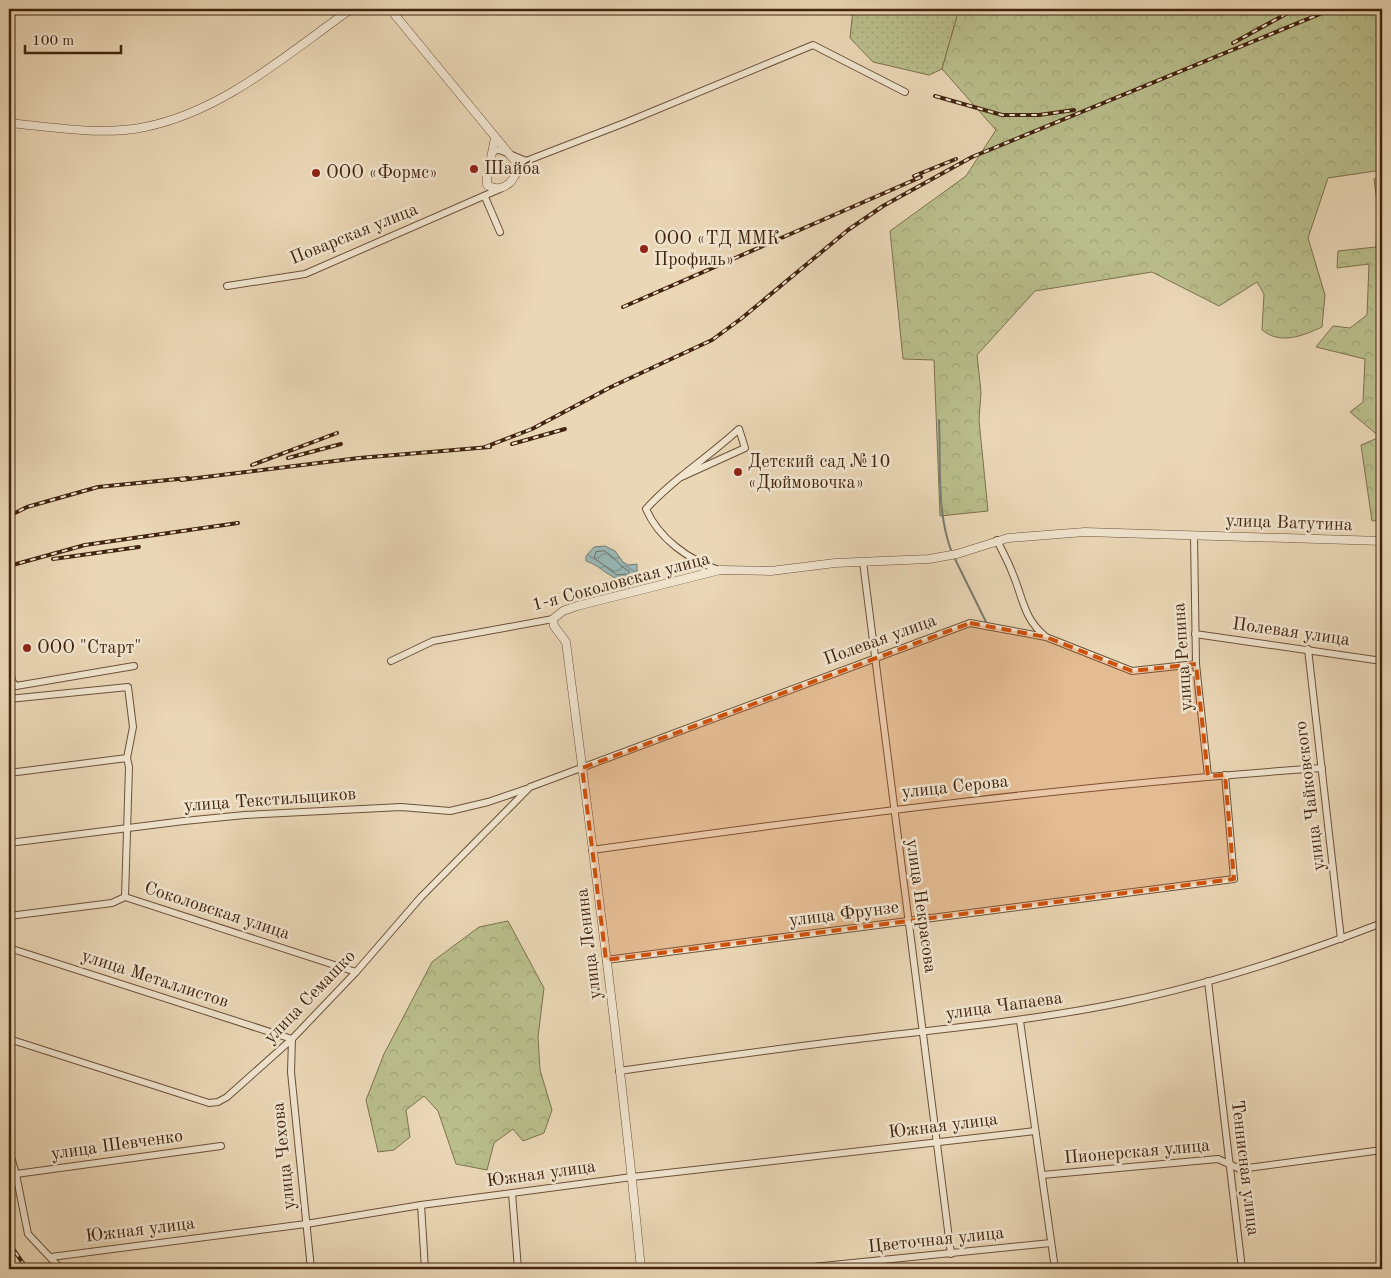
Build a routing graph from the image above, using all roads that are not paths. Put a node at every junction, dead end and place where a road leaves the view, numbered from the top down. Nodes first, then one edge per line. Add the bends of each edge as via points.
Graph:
1 (351, 9) edge
2 (390, 9) edge
3 (905, 92) dead end
4 (9, 123) edge
5 (496, 138) junction
6 (492, 151) junction
7 (510, 154) junction
8 (526, 161) junction
9 (517, 174) junction
10 (488, 185) junction
11 (502, 188) junction
12 (486, 196) junction
13 (500, 232) dead end
14 (227, 286) dead end
15 (679, 478) junction
16 (1194, 536) junction
17 (997, 540) junction
18 (1382, 541) edge
19 (863, 562) junction
20 (720, 570) junction
21 (553, 619) junction
22 (1194, 634) junction
23 (1046, 637) junction
24 (1308, 649) junction
25 (874, 658) junction
26 (391, 661) dead end
27 (1382, 661) edge
28 (9, 663) edge
29 (134, 666) dead end
30 (1197, 669) junction
31 (9, 698) edge
32 (127, 758) junction
33 (582, 768) junction
34 (1322, 768) junction
35 (9, 773) edge
36 (1225, 775) junction
37 (1208, 776) junction
38 (530, 787) junction
39 (893, 808) junction
40 (127, 829) junction
41 (9, 843) edge
42 (592, 850) junction
43 (125, 897) junction
44 (9, 916) edge
45 (907, 921) junction
46 (1382, 923) edge
47 (1341, 939) junction
48 (9, 948) edge
49 (606, 960) junction
50 (356, 972) junction
51 (1208, 981) junction
52 (1020, 1021) junction
53 (924, 1032) junction
54 (9, 1039) edge
55 (292, 1039) junction
56 (619, 1071) junction
57 (1035, 1131) junction
58 (936, 1142) junction
59 (221, 1146) dead end
60 (9, 1150) edge
61 (1382, 1150) edge
62 (1229, 1164) junction
63 (16, 1174) junction
64 (1042, 1175) junction
65 (632, 1177) junction
66 (512, 1194) junction
67 (421, 1205) junction
68 (306, 1224) junction
69 (1051, 1243) junction
70 (951, 1254) junction
71 (51, 1257) junction
72 (61, 1269) edge
73 (311, 1269) edge
74 (425, 1269) edge
75 (518, 1269) edge
76 (641, 1269) edge
77 (793, 1269) edge
78 (1055, 1269) edge
79 (1242, 1269) edge

1 - 4 street via 226,96 177,117 145,127 106,130
2 - 5 street
3 - 8 street via 813,45
5 - 6 street
5 - 7 street
6 - 7 street
6 - 10 street via 487,169
7 - 8 street
7 - 9 street via 517,166
8 - 9 street
9 - 11 street
10 - 11 street
10 - 12 street
11 - 12 street, Поварская улица
12 - 13 street
12 - 14 street, Поварская улица via 305,274
15 - 15 street via 718,448 739,429 745,448
15 - 20 street via 646,509 650,519 684,555
16 - 17 street, улица Ватутина via 1085,532
16 - 18 street, улица Ватутина
16 - 22 street, улица Репина
17 - 19 street, 1-я Соколовская улица via 929,559
17 - 23 street via 1022,604 1034,627
19 - 20 street, 1-я Соколовская улица via 771,571
19 - 25 street, улица Некрасова
20 - 21 street, 1-я Соколовская улица via 577,606
21 - 26 street, 1-я Соколовская улица via 434,641
21 - 33 street, улица Ленина via 554,626 566,642
22 - 24 street, Полевая улица
22 - 30 street, улица Репина
23 - 25 street, Полевая улица via 970,623
23 - 30 street, Полевая улица via 1132,671
24 - 27 street, Полевая улица
24 - 34 street, улица Чайковского
25 - 33 street, Полевая улица
25 - 39 street, улица Некрасова
28 - 29 street via 16,686
30 - 37 street, улица Репина
31 - 32 street via 128,687 133,727
32 - 35 street
32 - 40 street
33 - 38 street, улица Семашко
33 - 42 street, улица Ленина
34 - 36 street, улица Серова
34 - 47 street, улица Чайковского
36 - 37 street, улица Серова
36 - 45 street, улица Фрунзе via 1234,879
37 - 39 street, улица Серова
38 - 40 street, улица Текстильщиков via 450,811 401,807 316,811 184,820
38 - 50 street, улица Семашко via 421,896
39 - 42 street, улица Серова
39 - 45 street, улица Некрасова
40 - 41 street, улица Текстильщиков
40 - 43 street
42 - 49 street, улица Ленина
43 - 44 street, Соколовская улица via 112,903
43 - 50 street, Соколовская улица
45 - 49 street, улица Фрунзе
45 - 53 street, улица Некрасова
46 - 47 street, улица Чапаева
47 - 51 street, улица Чапаева
48 - 55 street, улица Металлистов
49 - 56 street, улица Ленина
50 - 55 street, улица Семашко
51 - 52 street, улица Чапаева via 1125,1002
51 - 62 street, Теннисная улица
52 - 53 street, улица Чапаева
52 - 57 street
53 - 56 street, улица Чапаева
53 - 58 street, улица Некрасова
54 - 55 street, улица Семашко via 209,1103 227,1097
55 - 68 street, улица Чехова via 291,1072
56 - 65 street, улица Ленина
57 - 58 street, Южная улица
57 - 64 street
58 - 65 street, Южная улица
58 - 70 street, улица Некрасова
59 - 63 street, улица Шевченко
60 - 63 street
61 - 62 street, Пионерская улица via 1240,1169
62 - 64 street, Пионерская улица via 1218,1159
62 - 79 street, Теннисная улица
63 - 71 street via 28,1234
64 - 69 street
65 - 66 street, Южная улица
65 - 76 street, улица Ленина
66 - 67 street, Южная улица
66 - 75 street
67 - 68 street, Южная улица
67 - 74 street
68 - 71 street, Южная улица
68 - 73 street, улица Чехова
69 - 70 street, Цветочная улица
69 - 78 street
70 - 77 street, Цветочная улица
71 - 72 street

